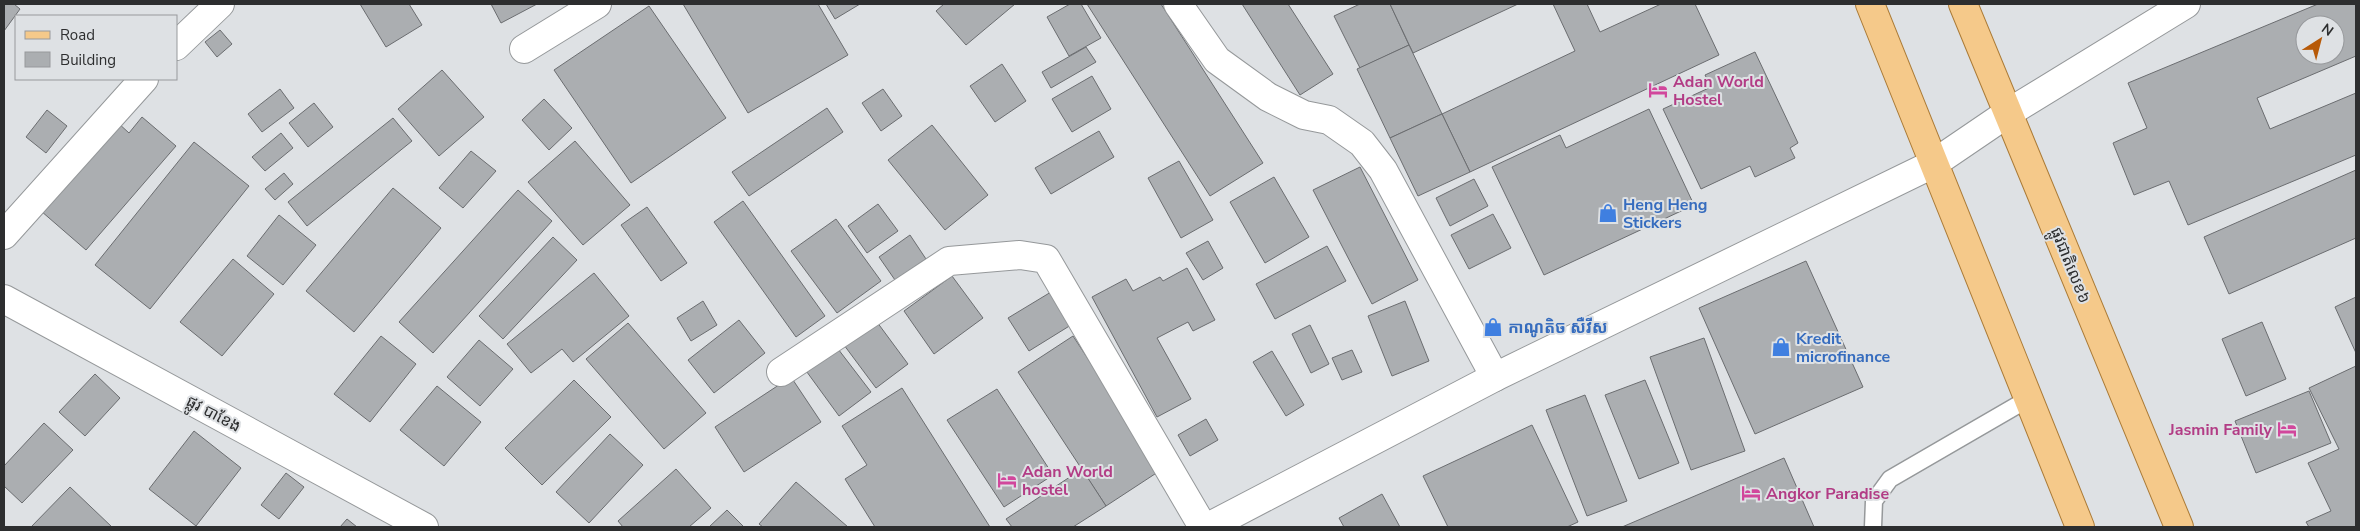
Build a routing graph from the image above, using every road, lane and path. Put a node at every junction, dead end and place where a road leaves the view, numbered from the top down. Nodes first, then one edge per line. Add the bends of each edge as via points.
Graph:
1 (220, 4) edge
2 (597, 4) edge
3 (1178, 4) edge
4 (1870, 4) edge
5 (1963, 4) edge
6 (2186, 4) edge
7 (178, 44) edge
8 (524, 49) dead end
9 (143, 80) edge
10 (2008, 113) junction
11 (1933, 164) junction
12 (4, 234) edge
13 (4, 299) edge
14 (781, 372) dead end
15 (1495, 377) junction
16 (2028, 399) junction
17 (424, 527) edge
18 (1203, 527) edge
19 (1208, 527) edge
20 (1873, 527) edge
21 (2080, 527) edge
22 (2179, 527) edge

1 - 7 street
2 - 8 street
3 - 15 street via 1217,60 1268,97 1304,115 1328,120 1362,143 1383,170
4 - 11 main road
5 - 10 main road, ផ្លូវជាតិលេខ៦
6 - 10 street
9 - 12 street
10 - 11 street
10 - 22 main road, ផ្លូវជាតិលេខ៦
11 - 15 street
11 - 16 main road
13 - 17 street, ផ្លូវ បាខែង
14 - 18 street via 949,261 1020,255 1046,259
15 - 19 street
16 - 20 lane via 1890,479 1874,501
16 - 21 main road

